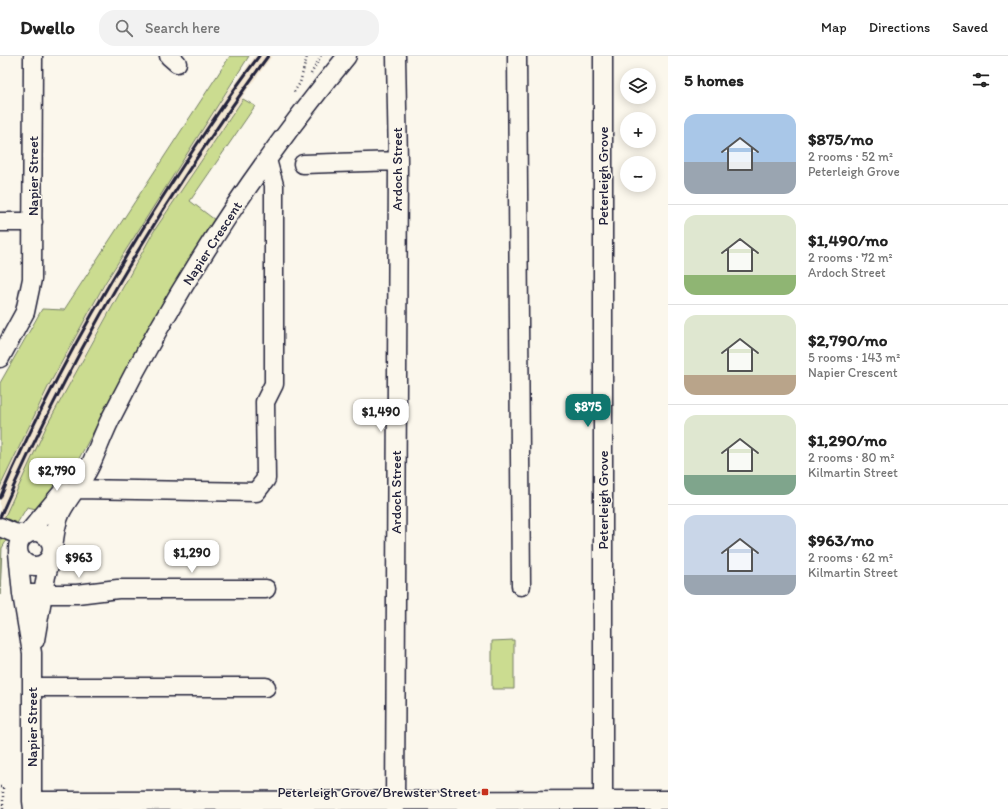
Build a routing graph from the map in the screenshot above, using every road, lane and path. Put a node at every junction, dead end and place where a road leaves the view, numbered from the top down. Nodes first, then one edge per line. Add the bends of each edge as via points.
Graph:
1 (33, 56) edge
2 (307, 56) edge
3 (321, 56) edge
4 (347, 56) edge
5 (396, 56) edge
6 (517, 56) edge
7 (603, 56) edge
8 (308, 79) dead end
9 (300, 83) junction
10 (304, 86) dead end
11 (294, 92) dead end
12 (267, 160) junction
13 (398, 161) junction
14 (303, 164) dead end
15 (0, 222) edge
16 (33, 222) junction
17 (0, 358) edge
18 (98, 444) junction
19 (77, 490) junction
20 (13, 538) edge
21 (52, 553) junction
22 (521, 586) dead end
23 (44, 589) junction
24 (266, 589) dead end
25 (22, 594) junction
26 (32, 653) junction
27 (32, 687) junction
28 (266, 687) dead end
29 (0, 787) edge
30 (668, 800) edge
31 (83, 805) edge
32 (395, 805) edge
33 (494, 805) edge
34 (523, 805) edge
35 (32, 806) edge
36 (603, 806) edge
37 (3, 809) edge

1 - 16 street, Napier Street
2 - 9 path
3 - 8 path
4 - 12 street, Napier Crescent
5 - 13 street, Ardoch Street
6 - 22 street
7 - 36 street, Peterleigh Grove
9 - 10 path
9 - 11 path
12 - 18 street, Napier Crescent via 179,295
12 - 19 street via 274,185 274,384 265,402 266,479 256,492
13 - 14 street
13 - 32 street, Ardoch Street
15 - 16 street
16 - 17 street, Napier Street via 32,279 29,296 25,312
18 - 19 street, Napier Crescent
18 - 20 street, Napier Crescent via 62,493
19 - 21 street, Napier Crescent via 60,515
20 - 21 street via 40,532 51,542
20 - 21 street via 21,560 31,567 44,565
20 - 25 street, Napier Street
21 - 23 street, Napier Street
23 - 24 street via 76,594 118,589
23 - 25 street via 37,585
23 - 26 street, Napier Street
25 - 26 street, Napier Street
26 - 27 street, Napier Street
27 - 28 street
27 - 35 street, Napier Street
29 - 37 path via 3,787
30 - 36 street
31 - 32 street
31 - 35 street
32 - 33 street
33 - 34 street
34 - 36 street

